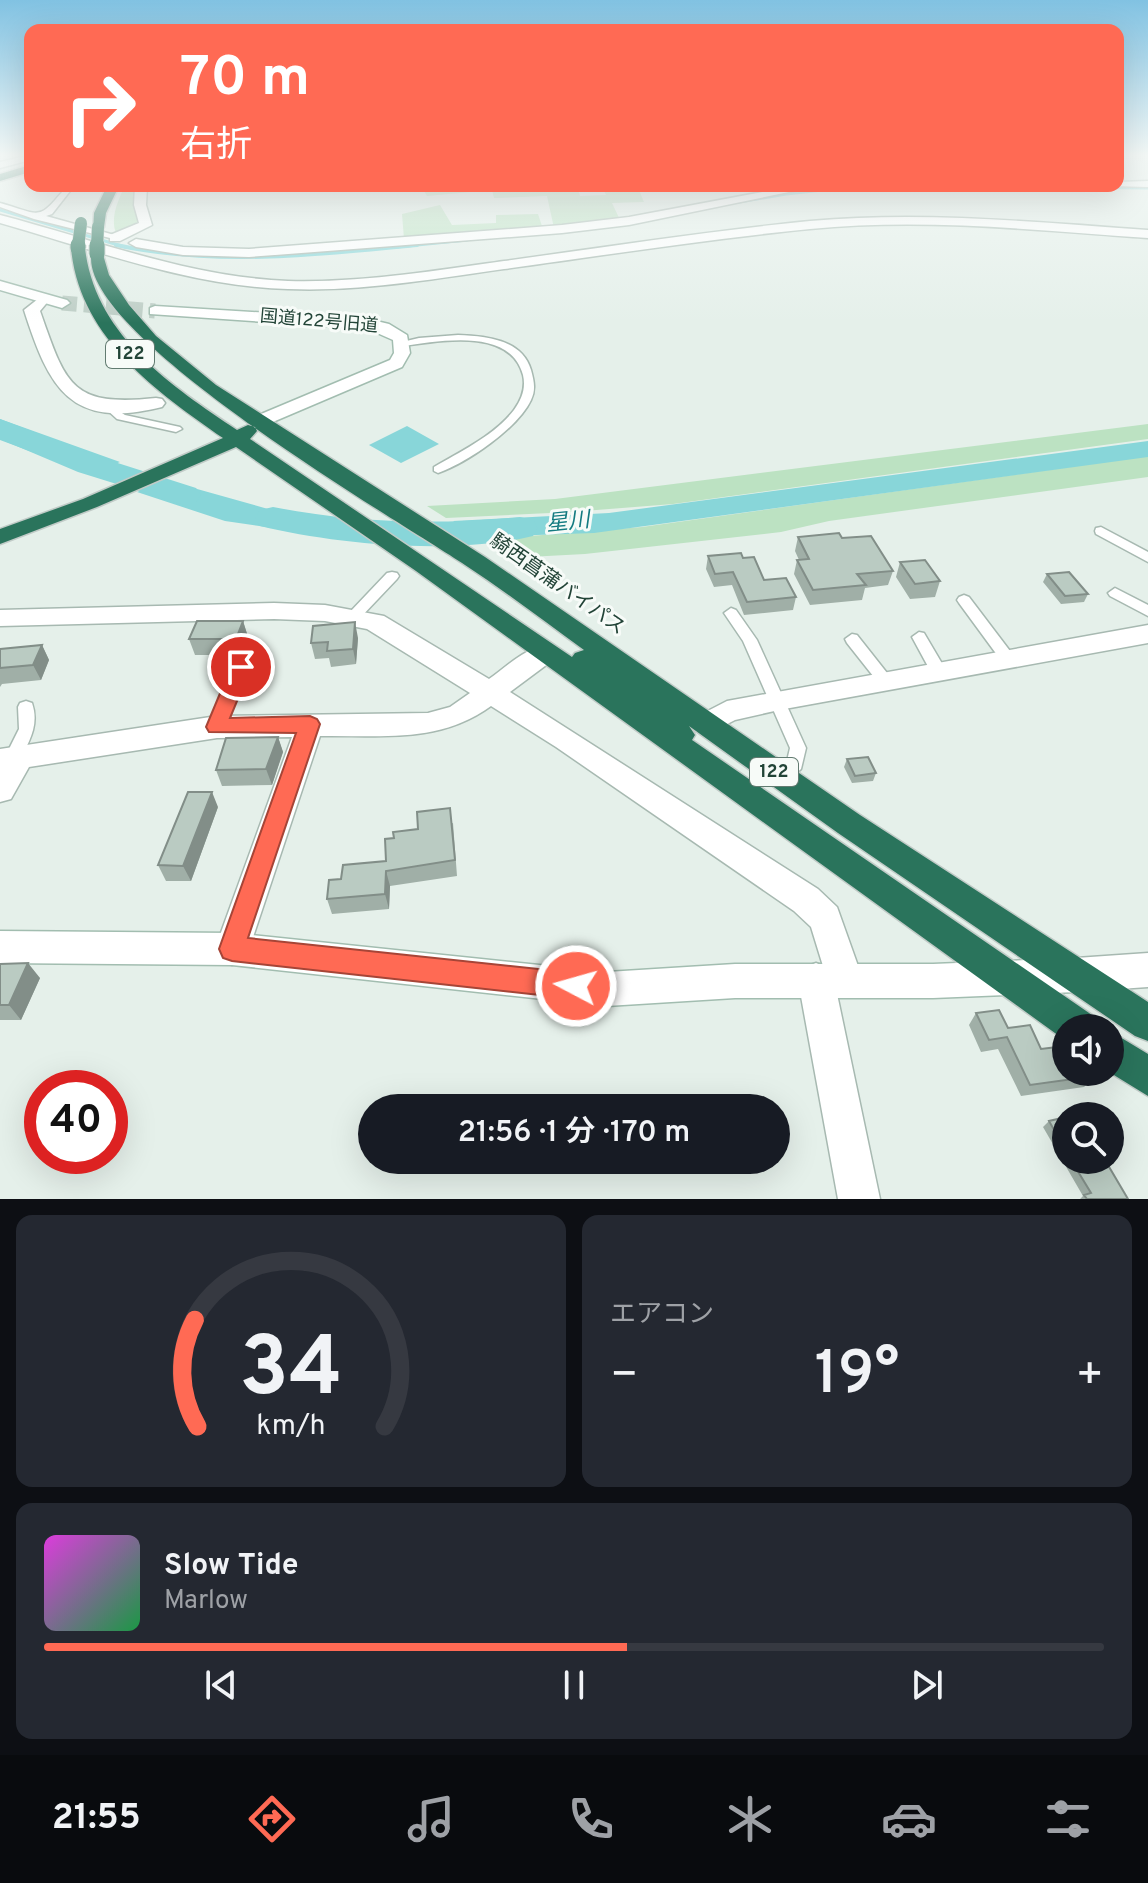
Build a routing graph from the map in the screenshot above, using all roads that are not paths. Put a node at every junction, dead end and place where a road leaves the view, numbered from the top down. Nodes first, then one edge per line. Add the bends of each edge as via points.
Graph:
1 (21, 211) edge
2 (50, 211) edge
3 (101, 211) edge
4 (142, 211) edge
5 (680, 211) edge
6 (39, 216) junction
7 (84, 216) dead end
8 (0, 219) edge
9 (21, 223) junction
10 (1148, 234) edge
11 (115, 238) junction
12 (0, 285) edge
13 (43, 299) junction
14 (62, 303) tunnel mouth
15 (155, 311) tunnel mouth
16 (403, 343) junction
17 (156, 403) dead end
18 (111, 409) junction
19 (261, 421) junction
20 (176, 429) dead end
21 (230, 435) junction
22 (438, 469) dead end
23 (80, 500) junction
24 (0, 522) edge
25 (1101, 531) dead end
26 (0, 537) edge
27 (1148, 558) edge
28 (451, 564) junction
29 (392, 576) dead end
30 (1115, 593) dead end
31 (964, 600) dead end
32 (1148, 611) edge
33 (731, 613) dead end
34 (354, 616) junction
35 (0, 618) edge
36 (1148, 634) edge
37 (919, 637) dead end
38 (852, 639) dead end
39 (544, 654) junction
40 (1008, 659) junction
41 (241, 667) dead end
42 (939, 672) junction
43 (886, 682) junction
44 (492, 693) junction
45 (779, 700) junction
46 (26, 707) dead end
47 (310, 724) junction
48 (706, 724) junction
49 (217, 727) junction
50 (10, 760) edge
51 (710, 771) junction
52 (781, 776) junction
53 (0, 790) edge
54 (0, 947) edge
55 (232, 949) junction
56 (1148, 970) edge
57 (1076, 975) junction
58 (1007, 977) junction
59 (830, 980) junction
60 (1059, 1014) edge
61 (1148, 1023) edge
62 (1124, 1060) edge
63 (1148, 1077) edge
64 (859, 1199) edge

1 - 6 lane
2 - 6 lane
3 - 19 highway, 騎西菖蒲バイパス / 122, bridge via 97,254 107,284 150,339 210,389
4 - 11 street via 146,225
5 - 11 street via 617,223 298,250 197,252
6 - 9 lane
6 - 11 lane
7 - 21 highway, 騎西菖蒲バイパス / 122, bridge via 78,265 87,293 123,348 180,400
8 - 9 street
9 - 10 street via 173,268 287,285 438,274 861,221
12 - 13 street
13 - 14 street
13 - 18 street via 32,310 64,385 91,406
15 - 16 street, 国道122号旧道 via 368,324 393,332
16 - 19 street, 国道122号旧道 via 396,363
16 - 22 lane via 482,339 514,351 529,374 530,393 514,417
17 - 18 street
18 - 20 lane via 121,417
19 - 21 highway
19 - 28 highway, 騎西菖蒲バイパス / 122 via 373,495
19 - 28 highway via 261,434
21 - 23 highway
21 - 28 highway, 騎西菖蒲バイパス / 122 via 309,488
23 - 24 highway
23 - 26 highway
25 - 27 lane
28 - 39 highway, 騎西菖蒲バイパス / 122
28 - 48 highway, 騎西菖蒲バイパス / 122
28 - 51 highway via 639,697 676,729
29 - 34 lane
30 - 32 lane
31 - 40 lane
33 - 45 lane
34 - 35 street via 260,611
34 - 44 street via 375,622
36 - 40 street
37 - 42 lane
38 - 43 lane
39 - 44 street
39 - 51 highway, 騎西菖蒲バイパス / 122
40 - 42 street
41 - 49 lane
42 - 43 street
43 - 45 street
44 - 47 street via 460,714 428,724
44 - 59 street via 806,900 825,918
45 - 48 street via 727,711
45 - 52 lane via 798,748 795,764
46 - 50 lane via 27,729
47 - 49 street
47 - 55 street
48 - 52 highway, 騎西菖蒲バイパス / 122
49 - 50 street
50 - 53 street
51 - 58 highway, 騎西菖蒲バイパス / 122
52 - 57 highway, 騎西菖蒲バイパス / 122
54 - 55 street
55 - 59 street via 607,989
56 - 57 street
57 - 58 street
57 - 61 highway, 122
58 - 59 street
58 - 60 highway, 122
59 - 64 street
62 - 63 highway

